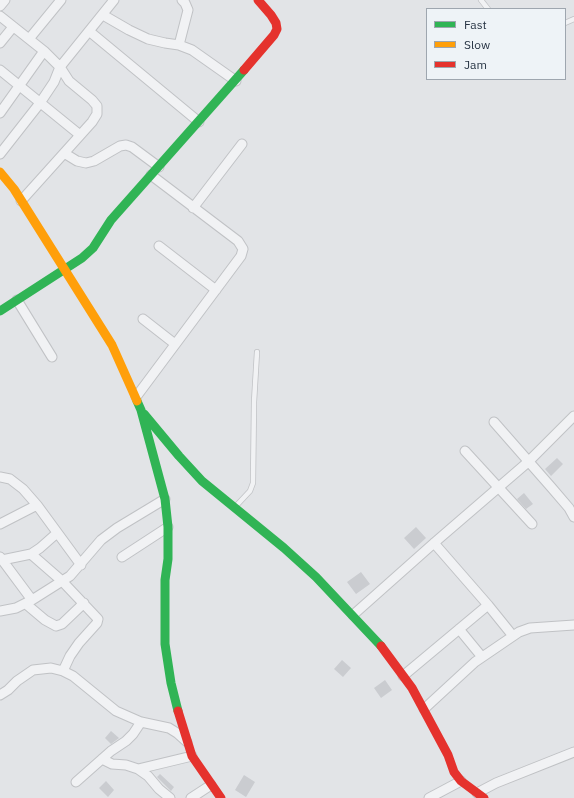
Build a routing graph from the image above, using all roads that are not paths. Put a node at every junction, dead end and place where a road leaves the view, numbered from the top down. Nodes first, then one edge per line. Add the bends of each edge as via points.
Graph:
1 (5, 0) edge
2 (61, 0) edge
3 (114, 0) edge
4 (182, 0) edge
5 (258, 0) edge
6 (481, 0) edge
7 (0, 6) edge
8 (487, 8) edge
9 (103, 15) junction
10 (0, 16) edge
11 (13, 27) junction
12 (89, 30) junction
13 (28, 39) junction
14 (0, 43) edge
15 (179, 45) junction
16 (44, 51) junction
17 (60, 67) junction
18 (0, 70) edge
19 (236, 80) junction
20 (20, 86) junction
21 (40, 103) junction
22 (0, 114) edge
23 (200, 122) junction
24 (80, 135) junction
25 (242, 144) dead end
26 (64, 153) junction
27 (0, 154) edge
28 (159, 167) junction
29 (0, 172) edge
30 (151, 175) junction
31 (21, 201) junction
32 (193, 208) junction
33 (159, 246) dead end
34 (64, 269) junction
35 (216, 290) junction
36 (17, 300) junction
37 (0, 311) edge
38 (143, 319) dead end
39 (175, 344) junction
40 (257, 352) dead end
41 (52, 357) dead end
42 (136, 397) junction
43 (141, 410) junction
44 (574, 416) edge
45 (494, 422) dead end
46 (465, 451) dead end
47 (528, 462) junction
48 (0, 477) edge
49 (499, 487) junction
50 (164, 499) junction
51 (37, 505) junction
52 (235, 508) junction
53 (574, 517) edge
54 (0, 524) edge
55 (532, 524) dead end
56 (168, 527) junction
57 (58, 533) junction
58 (434, 543) junction
59 (31, 554) junction
60 (122, 557) dead end
61 (1, 559) edge
62 (81, 565) junction
63 (62, 580) junction
64 (29, 602) junction
65 (84, 603) junction
66 (488, 605) junction
67 (0, 611) edge
68 (353, 615) junction
69 (574, 625) edge
70 (458, 629) junction
71 (513, 636) junction
72 (482, 657) junction
73 (63, 671) junction
74 (403, 676) junction
75 (0, 696) edge
76 (424, 709) junction
77 (141, 722) junction
78 (187, 742) junction
79 (574, 752) edge
80 (192, 756) junction
81 (102, 759) junction
82 (138, 769) junction
83 (461, 781) junction
84 (76, 782) dead end
85 (211, 785) junction
86 (480, 796) edge
87 (170, 798) edge
88 (191, 798) edge
89 (221, 798) edge
90 (428, 798) edge

1 - 7 street
2 - 13 street
3 - 9 street
4 - 15 street via 188,10
5 - 19 street via 271,15 277,29
6 - 8 lane
9 - 12 street
9 - 15 street via 148,39
10 - 11 street
11 - 13 street
11 - 14 street
12 - 17 street
12 - 23 street
13 - 16 street
15 - 19 street via 192,50
16 - 17 street
16 - 20 street
17 - 21 street via 54,82
17 - 24 street via 69,81 97,106 97,114
18 - 20 street
19 - 23 street
20 - 21 street
20 - 22 street
21 - 24 street
21 - 27 street
23 - 28 street
24 - 26 street
25 - 32 street
26 - 28 street via 86,163 126,145
26 - 31 street
28 - 30 street
29 - 31 street
30 - 32 street
30 - 34 street via 111,220 93,248
31 - 34 street
32 - 35 street via 238,241 243,249 241,256
33 - 35 street
34 - 36 street
34 - 42 street via 112,345
35 - 39 street
36 - 37 street
36 - 41 street
38 - 39 street
39 - 42 street
40 - 52 lane via 253,483 250,491
42 - 43 street
43 - 50 street
43 - 52 street via 202,481
44 - 47 street
45 - 47 street
46 - 49 street
47 - 49 street
47 - 53 street
48 - 51 street via 10,479
49 - 55 street
49 - 58 street
50 - 56 street
50 - 62 street via 101,540
51 - 54 street
51 - 57 street
52 - 68 street via 290,552
56 - 60 street
56 - 78 street via 165,644 171,683
57 - 59 street
57 - 62 street
58 - 66 street
58 - 68 street
59 - 61 street
59 - 63 street
61 - 64 street
62 - 63 street
63 - 64 street
63 - 65 street
64 - 65 street via 45,620 56,626 62,624
64 - 67 street
65 - 73 street via 98,620 79,642
66 - 70 street
66 - 71 street
68 - 74 street via 388,654
69 - 71 street via 530,628
70 - 72 street
70 - 74 street
71 - 72 street
72 - 76 street
73 - 75 street via 51,668 34,670
73 - 77 street via 73,676 116,711
74 - 76 street
76 - 83 street via 454,772
77 - 78 street via 169,728
77 - 81 street via 133,734
78 - 80 street
79 - 86 street via 496,783
80 - 82 street
80 - 85 street
81 - 82 street via 112,764
81 - 84 street
82 - 87 street
83 - 86 street
83 - 90 street
85 - 88 street
85 - 89 street

